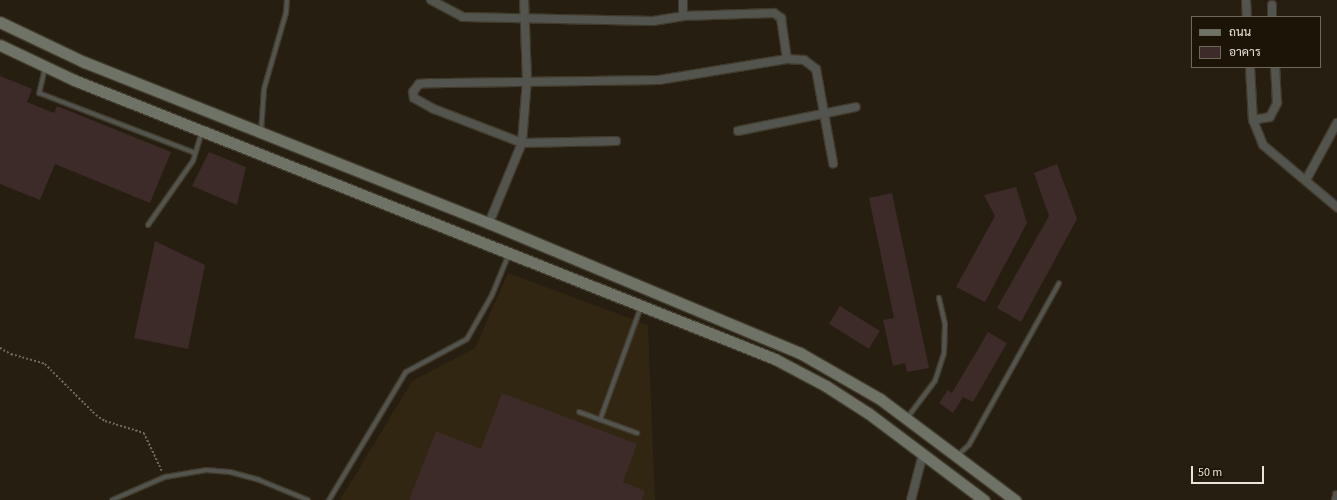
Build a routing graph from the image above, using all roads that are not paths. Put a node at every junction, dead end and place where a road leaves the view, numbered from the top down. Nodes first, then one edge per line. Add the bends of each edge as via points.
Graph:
1 (287, 0) edge
2 (431, 0) edge
3 (524, 0) edge
4 (683, 0) edge
5 (1246, 0) edge
6 (1272, 5) dead end
7 (683, 16) junction
8 (1247, 16) edge
9 (1272, 16) edge
10 (524, 19) junction
11 (0, 22) edge
12 (0, 45) edge
13 (787, 59) junction
14 (45, 67) junction
15 (1250, 68) edge
16 (1275, 68) edge
17 (527, 80) junction
18 (856, 107) dead end
19 (824, 115) junction
20 (1253, 120) junction
21 (1337, 123) edge
22 (202, 130) junction
23 (738, 131) dead end
24 (261, 132) junction
25 (616, 140) dead end
26 (522, 142) junction
27 (195, 154) junction
28 (833, 163) dead end
29 (1306, 180) junction
30 (1337, 207) edge
31 (489, 224) junction
32 (148, 225) dead end
33 (509, 254) junction
34 (1060, 283) dead end
35 (939, 298) dead end
36 (642, 306) junction
37 (579, 412) dead end
38 (907, 418) junction
39 (600, 420) junction
40 (637, 433) dead end
41 (923, 454) junction
42 (957, 456) junction
43 (1337, 496) edge
44 (112, 500) edge
45 (308, 500) edge
46 (329, 500) edge
47 (911, 500) edge
48 (984, 500) edge
49 (1015, 500) edge
50 (1336, 500) edge

1 - 24 lane via 286,14 264,89
2 - 10 street via 464,17
3 - 10 street
4 - 7 street
5 - 8 street
6 - 9 street
7 - 10 street via 653,21
7 - 13 street via 774,13 781,18
10 - 17 street
11 - 24 main road via 84,62
12 - 14 main road
13 - 17 street via 659,80
13 - 19 street via 804,60 816,69
14 - 22 main road
14 - 27 lane via 39,93
15 - 20 street
16 - 20 street via 1277,103 1270,117
17 - 26 street
17 - 26 street via 419,84 412,96 434,109
18 - 19 street
19 - 23 street
19 - 28 street
20 - 29 street via 1263,145
21 - 29 street
22 - 27 lane
22 - 33 main road
24 - 31 main road
25 - 26 street
26 - 31 street
27 - 32 lane via 193,161
29 - 30 street
31 - 38 main road via 800,353 851,380
33 - 36 main road
33 - 46 lane via 492,295 467,339 406,372
34 - 42 lane via 969,445
35 - 38 lane via 945,324 944,352 935,381
36 - 39 lane
36 - 41 main road via 793,368 855,404
37 - 39 lane
38 - 42 main road
39 - 40 lane
41 - 47 street
41 - 48 main road
42 - 49 main road
43 - 50 street
44 - 45 lane via 165,477 206,470 230,472 259,480

